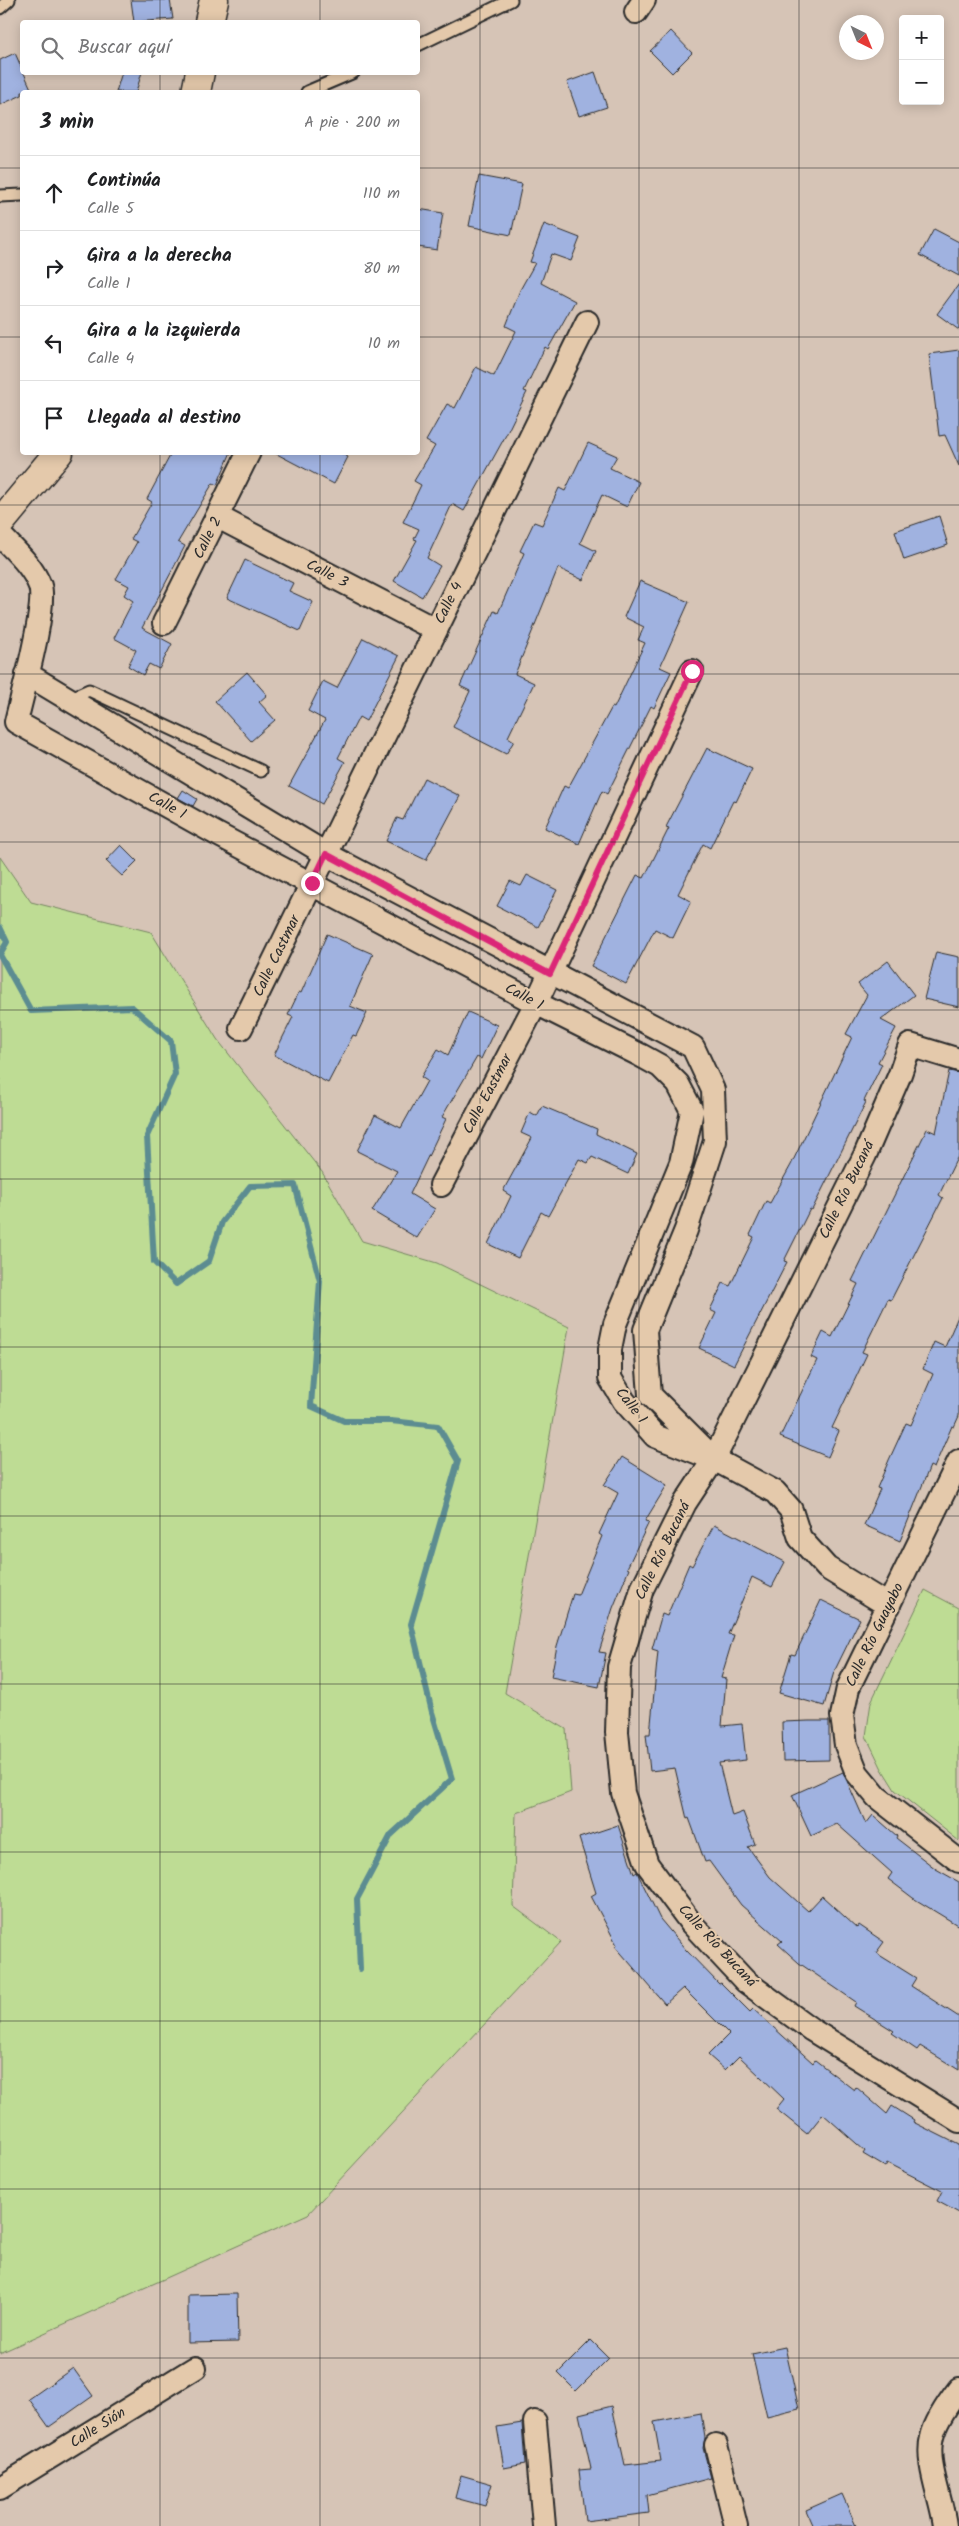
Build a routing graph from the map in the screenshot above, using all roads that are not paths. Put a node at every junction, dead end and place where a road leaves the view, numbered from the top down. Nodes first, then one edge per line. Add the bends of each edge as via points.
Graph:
1 (9, 0) edge
2 (214, 0) edge
3 (511, 0) edge
4 (0, 8) edge
5 (209, 20) edge
6 (420, 44) edge
7 (199, 75) edge
8 (347, 75) edge
9 (196, 90) edge
10 (312, 90) edge
11 (20, 195) edge
12 (0, 196) edge
13 (587, 322) dead end
14 (57, 455) edge
15 (249, 455) edge
16 (218, 517) junction
17 (0, 524) edge
18 (0, 535) edge
19 (164, 623) dead end
20 (436, 630) junction
21 (692, 671) dead end
22 (27, 674) junction
23 (69, 699) junction
24 (261, 771) dead end
25 (326, 854) junction
26 (312, 883) junction
27 (550, 974) junction
28 (536, 1003) junction
29 (241, 1028) dead end
30 (959, 1060) edge
31 (441, 1185) dead end
32 (714, 1459) junction
33 (959, 1462) edge
34 (889, 1606) junction
35 (959, 1861) edge
36 (959, 2121) edge
37 (195, 2368) dead end
38 (959, 2389) edge
39 (535, 2422) dead end
40 (716, 2445) dead end
41 (0, 2488) edge
42 (544, 2526) edge
43 (736, 2526) edge
44 (945, 2526) edge

1 - 4 lane
2 - 5 street
3 - 6 lane
7 - 9 street
8 - 10 lane
11 - 12 lane
13 - 20 street, Calle 4
14 - 17 street
15 - 16 street, Calle 2
16 - 19 street, Calle 2
16 - 20 street, Calle 3
18 - 22 street, Calle 1 via 29,565 40,588 38,625
20 - 25 street, Calle 4
21 - 27 street, Calle Eastmar
22 - 23 street, Calle 1
22 - 26 street, Calle 1 via 16,722
23 - 24 lane via 89,690
23 - 25 street, Calle 1
25 - 26 street, Calle 4
25 - 27 street, Calle 1
26 - 28 street, Calle 1
26 - 29 street, Calle Castmar
27 - 28 street, Calle Eastmar
27 - 32 street, Calle 1 via 693,1047 713,1090 715,1141 686,1230 645,1330 650,1394
28 - 31 street, Calle Eastmar
28 - 32 street, Calle 1 via 660,1066 678,1084 692,1111 682,1163 615,1324 610,1349 610,1378 624,1402 655,1436
30 - 32 street, Calle Río Bucaná via 910,1045 865,1155
32 - 34 street, Calle 1 via 775,1492 791,1510 800,1538 827,1568
32 - 36 street, Calle Río Bucaná via 685,1503 642,1589 619,1667 617,1732 622,1793 647,1864 691,1923 745,1981 812,2030
33 - 34 street, Calle Río Guayabo
34 - 35 street, Calle Río Guayabo via 848,1688 842,1716 846,1744 857,1773 877,1797
37 - 41 street, Calle Sión
38 - 44 street via 932,2437 932,2464
39 - 42 street
40 - 43 street

